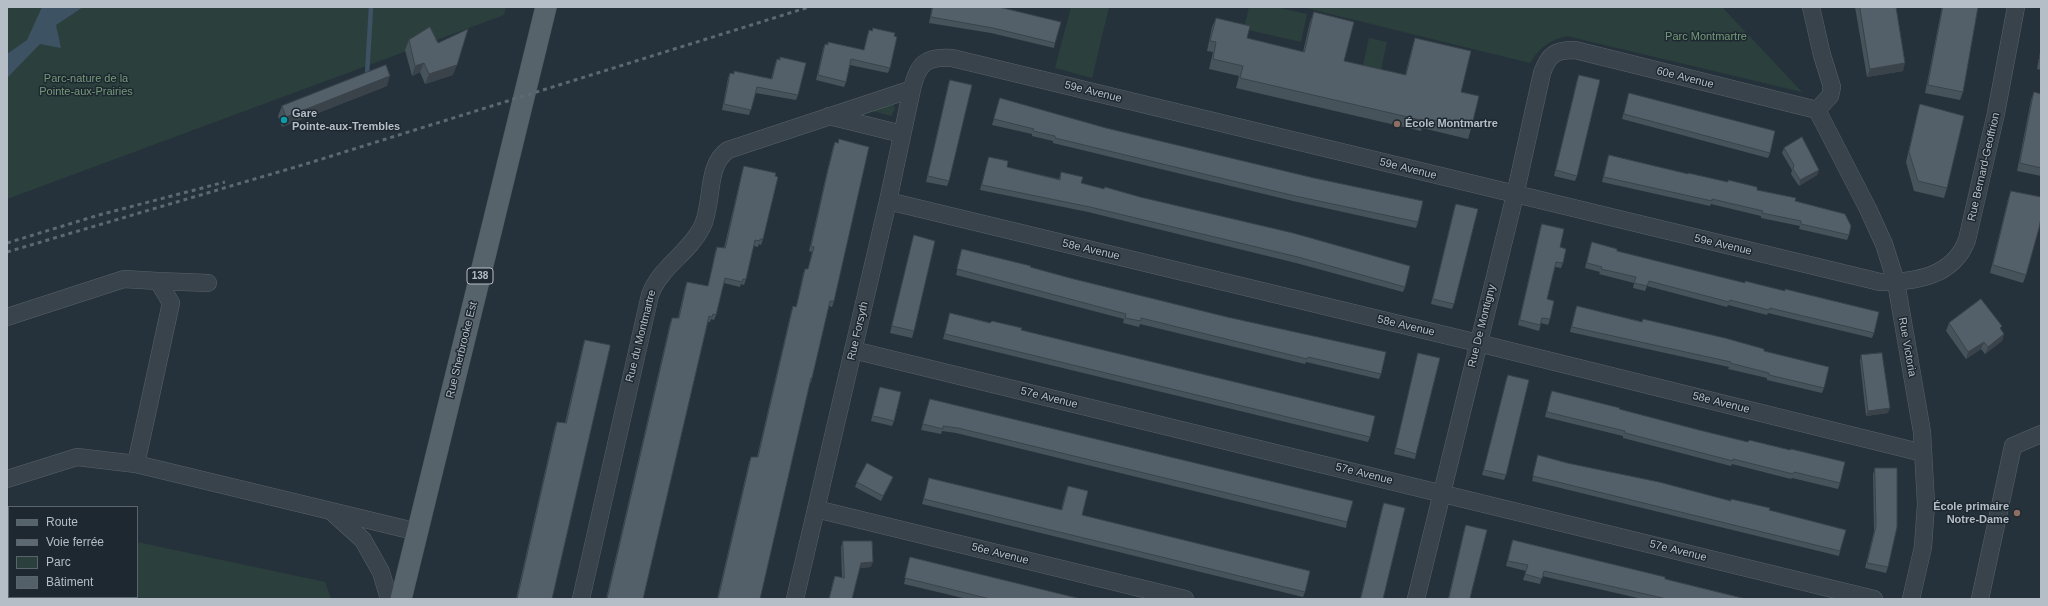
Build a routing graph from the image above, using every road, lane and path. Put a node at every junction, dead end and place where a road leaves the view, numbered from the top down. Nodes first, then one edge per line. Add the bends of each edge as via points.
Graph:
1 (546, 7) edge
2 (1811, 7) edge
3 (2016, 7) edge
4 (1552, 54) joint
5 (922, 64) joint
6 (912, 89) junction
7 (1817, 110) junction
8 (829, 116) junction
9 (902, 134) junction
10 (1514, 195) junction
11 (888, 201) junction
12 (158, 281) junction
13 (1896, 282) junction
14 (208, 283) dead end
15 (7, 317) edge
16 (1478, 343) junction
17 (853, 350) junction
18 (2041, 434) edge
19 (1923, 454) junction
20 (136, 464) junction
21 (7, 478) edge
22 (1443, 493) junction
23 (816, 509) junction
24 (330, 510) junction
25 (418, 532) junction
26 (388, 599) edge
27 (401, 599) edge
28 (581, 599) edge
29 (795, 599) edge
30 (1185, 599) edge
31 (1416, 599) edge
32 (1874, 599) edge
33 (1911, 599) edge
34 (1980, 599) edge

1 - 25 main road, Rue Sherbrooke Est / 138
2 - 7 street via 1818,42 1832,87 1830,96
3 - 13 street, Rue Bernard-Geoffrion via 1996,113 1963,251 1951,265 1935,274
4 - 7 street, 60e Avenue via 1563,50 1575,50
4 - 10 street, Rue De Montigny via 1542,73
5 - 6 street, Rue Forsyth via 915,76
5 - 10 street, 59e Avenue via 940,57 952,58
6 - 8 street, Rue du Montmartre
6 - 9 street, Rue Forsyth
7 - 13 street, Rue Victoria via 1868,209 1884,244
8 - 9 street
8 - 28 street, Rue du Montmartre via 728,150 719,156 707,216 702,227 660,276 650,294
9 - 11 street, Rue Forsyth
10 - 13 street, 59e Avenue via 1880,282
10 - 16 street, Rue De Montigny
11 - 16 street, 58e Avenue
11 - 17 street, Rue Forsyth
12 - 14 street
12 - 15 street via 124,279
12 - 20 street via 172,303
13 - 19 street, Rue Victoria via 1917,401
16 - 19 street, 58e Avenue
16 - 22 street, Rue De Montigny
17 - 22 street, 57e Avenue
17 - 23 street, Rue Forsyth
18 - 34 street via 2013,446
19 - 33 street, Rue Victoria via 1926,504 1923,547
20 - 21 street via 77,456
20 - 24 street
22 - 31 street, Rue De Montigny
22 - 32 street, 57e Avenue
23 - 29 street, Rue Forsyth
23 - 30 street, 56e Avenue
24 - 25 street
24 - 26 street via 363,540 381,572
25 - 27 main road, Rue Sherbrooke Est / 138

